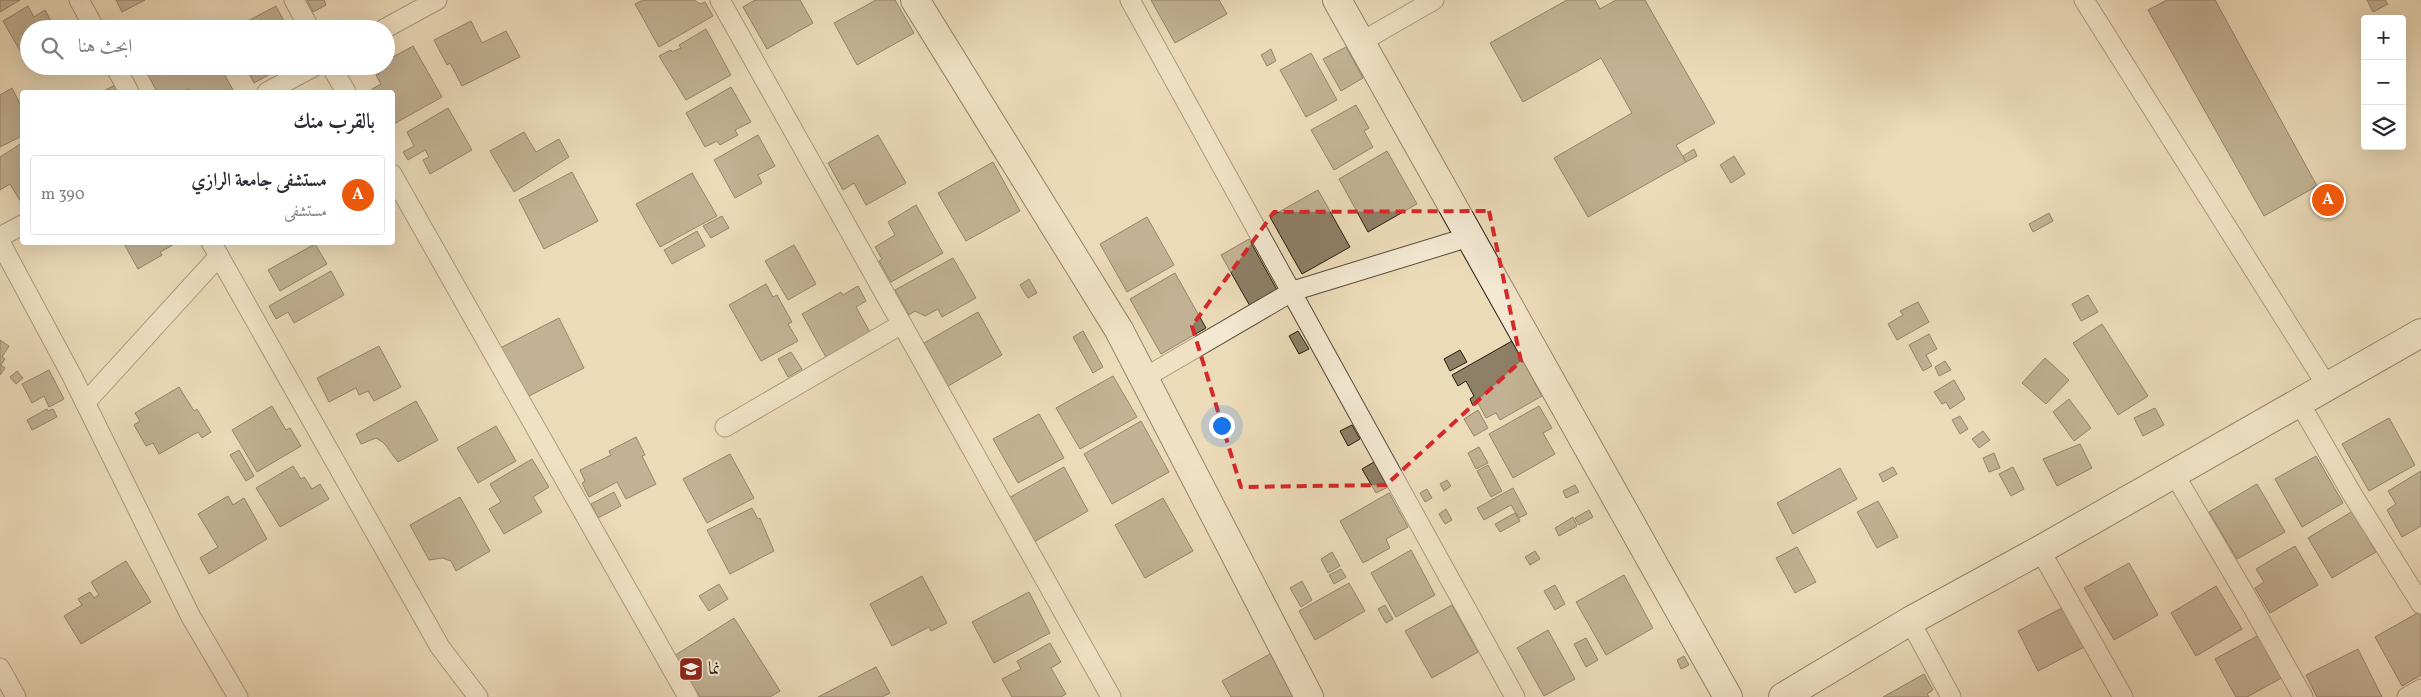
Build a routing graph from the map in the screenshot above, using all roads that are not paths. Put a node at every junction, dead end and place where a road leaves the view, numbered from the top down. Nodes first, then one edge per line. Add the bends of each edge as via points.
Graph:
1 (79, 0) edge
2 (294, 0) edge
3 (437, 0) edge
4 (720, 0) edge
5 (915, 0) edge
6 (1130, 0) edge
7 (1337, 0) edge
8 (1434, 0) edge
9 (2084, 0) edge
10 (89, 20) edge
11 (305, 20) edge
12 (395, 23) edge
13 (1360, 42) junction
14 (120, 75) edge
15 (298, 75) edge
16 (337, 75) edge
17 (128, 90) edge
18 (270, 90) edge
19 (345, 90) edge
20 (395, 179) edge
21 (20, 226) edge
22 (0, 237) edge
23 (1469, 237) junction
24 (0, 242) edge
25 (215, 249) edge
26 (1293, 291) junction
27 (902, 324) junction
28 (2421, 332) edge
29 (1144, 378) junction
30 (2326, 386) junction
31 (2299, 402) junction
32 (85, 404) junction
33 (725, 426) dead end
34 (2173, 472) junction
35 (2040, 550) junction
36 (2421, 604) edge
37 (1910, 621) junction
38 (0, 668) edge
39 (2421, 689) edge
40 (16, 697) edge
41 (238, 697) edge
42 (478, 697) edge
43 (688, 697) edge
44 (1111, 697) edge
45 (1310, 697) edge
46 (1515, 697) edge
47 (1728, 697) edge
48 (1783, 697) edge
49 (1951, 697) edge
50 (2123, 697) edge
51 (2303, 697) edge
52 (2408, 697) edge

1 - 10 street
2 - 11 street
3 - 12 street
4 - 27 street
5 - 29 street via 1119,330
6 - 26 street
7 - 13 street
8 - 13 street
9 - 30 street
13 - 23 street
14 - 17 street
15 - 18 street
16 - 19 street
20 - 43 street
21 - 22 street
23 - 26 street
23 - 47 street
24 - 32 street
25 - 32 street
25 - 42 street via 440,647
26 - 29 street
26 - 46 street
27 - 33 street
27 - 44 street
28 - 30 street
29 - 45 street
30 - 31 street
31 - 34 street
31 - 36 street
32 - 41 street via 191,617
34 - 35 street
34 - 51 street
35 - 37 street
35 - 50 street
37 - 48 street
37 - 49 street
38 - 40 street
39 - 52 street

